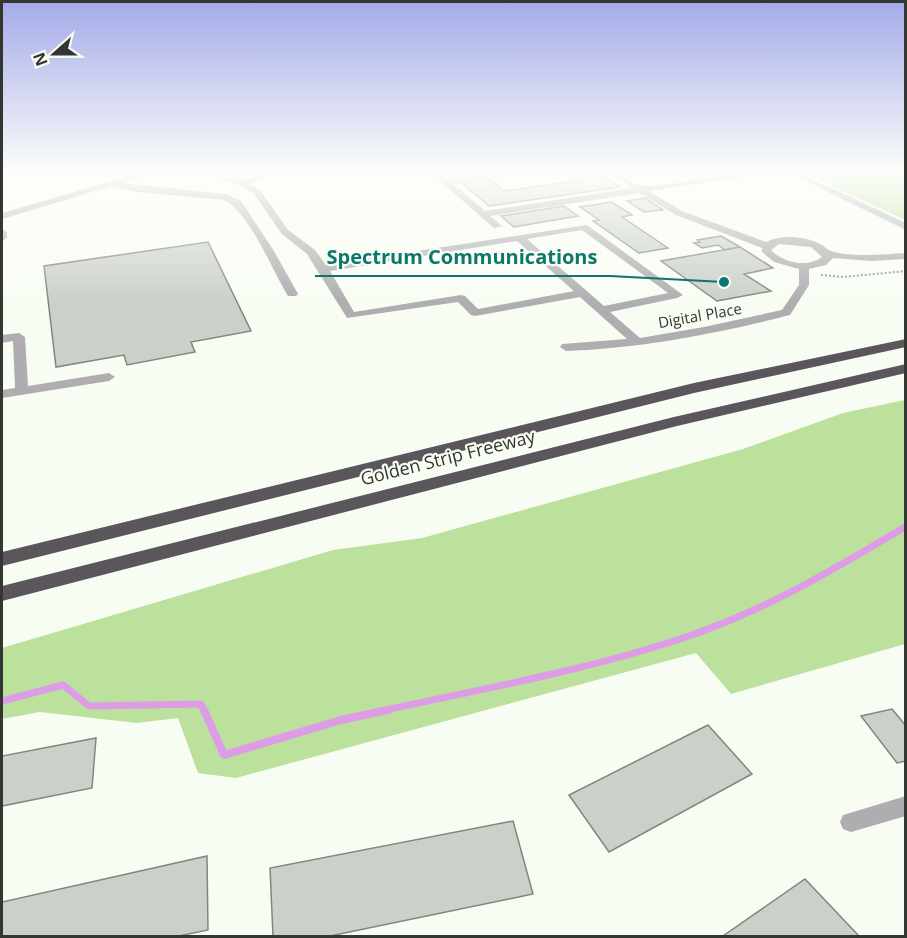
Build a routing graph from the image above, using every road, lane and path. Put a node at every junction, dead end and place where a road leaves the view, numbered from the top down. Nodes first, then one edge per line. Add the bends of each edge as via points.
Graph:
1 (247, 216) edge
2 (274, 216) edge
3 (484, 216) edge
4 (687, 216) edge
5 (883, 216) edge
6 (497, 226) dead end
7 (906, 227) edge
8 (2, 232) edge
9 (2, 238) edge
10 (520, 238) junction
11 (767, 246) junction
12 (828, 254) junction
13 (906, 256) edge
14 (323, 269) junction
15 (804, 269) junction
16 (906, 271) edge
17 (583, 293) junction
18 (292, 294) dead end
19 (602, 310) junction
20 (2, 339) edge
21 (637, 342) junction
22 (906, 343) edge
23 (566, 346) dead end
24 (903, 369) edge
25 (110, 377) dead end
26 (22, 390) junction
27 (2, 394) edge
28 (2, 559) edge
29 (2, 594) edge
30 (906, 806) edge
31 (851, 822) dead end

1 - 18 street
2 - 14 street
3 - 6 street
4 - 11 street
5 - 7 street
8 - 9 street
10 - 14 street
10 - 17 street
10 - 19 street via 584,227 678,295
11 - 12 street via 798,242 817,246
11 - 15 street via 774,258
12 - 13 street
12 - 15 street via 826,261
14 - 17 street via 351,316 461,298 475,314
15 - 16 path via 843,278
15 - 21 street, Digital Place via 804,285 786,313 702,333
17 - 19 street
19 - 21 street
20 - 26 street via 19,337
21 - 23 street, Digital Place
22 - 28 highway, Golden Strip Freeway via 694,388
24 - 29 highway, Golden Strip Freeway via 674,422
25 - 26 street
26 - 27 street
30 - 31 street

